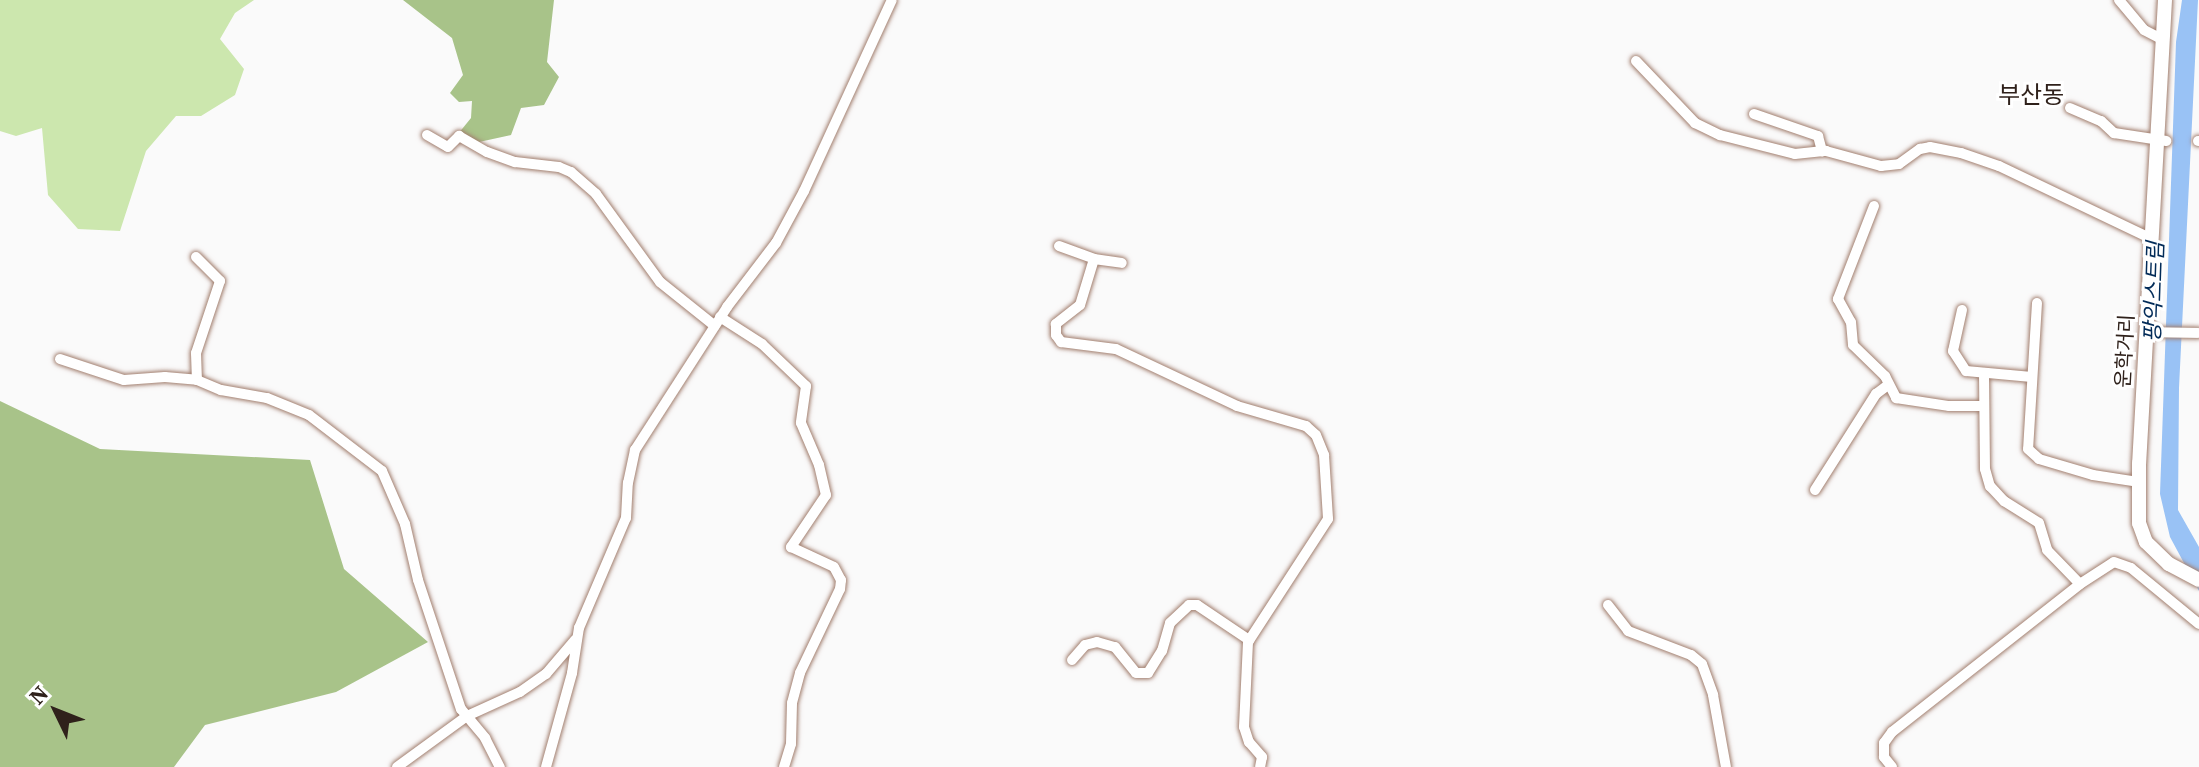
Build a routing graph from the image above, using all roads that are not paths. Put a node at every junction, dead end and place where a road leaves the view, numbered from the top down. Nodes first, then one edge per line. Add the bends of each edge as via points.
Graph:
1 (892, 0) edge
2 (2119, 0) edge
3 (2165, 0) edge
4 (2160, 38) junction
5 (1636, 61) dead end
6 (2070, 108) dead end
7 (1754, 114) dead end
8 (427, 135) dead end
9 (2161, 140) junction
10 (1822, 151) junction
11 (1874, 206) dead end
12 (2152, 239) junction
13 (1059, 246) dead end
14 (196, 257) dead end
15 (1094, 259) junction
16 (1122, 263) dead end
17 (2037, 303) dead end
18 (1962, 310) dead end
19 (718, 322) junction
20 (2151, 332) junction
21 (2194, 332) edge
22 (60, 359) dead end
23 (1984, 374) junction
24 (2032, 377) junction
25 (197, 380) junction
26 (1888, 385) junction
27 (1984, 406) junction
28 (2139, 482) junction
29 (1815, 490) dead end
30 (2192, 577) edge
31 (2080, 584) junction
32 (1608, 605) dead end
33 (2199, 624) edge
34 (578, 637) junction
35 (1249, 640) junction
36 (1072, 660) dead end
37 (467, 716) junction
38 (397, 767) edge
39 (500, 767) edge
40 (546, 767) edge
41 (784, 767) edge
42 (1260, 767) edge
43 (1726, 767) edge
44 (1892, 767) edge

1 - 19 street via 776,243
2 - 4 street via 2144,30
3 - 4 main road, 운학거리
4 - 9 main road, 운학거리
5 - 10 street via 1695,123 1758,147 1795,154
6 - 9 street via 2101,121 2114,133
7 - 10 street via 1818,136
8 - 19 street via 448,147 459,136 515,162 571,172 596,194 660,282
9 - 12 main road, 운학거리
10 - 12 street via 1881,166 1899,164 1930,147 1961,153
11 - 26 street via 1838,299 1851,322 1853,345
12 - 20 main road, 운학거리
13 - 15 street
14 - 25 street via 220,281 196,353
15 - 16 street
15 - 35 street via 1080,305 1056,324 1061,342 1116,349 1237,406 1306,426 1316,435 1324,455 1328,519
17 - 24 street
18 - 23 street via 1953,357 1966,371
19 - 34 street via 635,450 626,518
19 - 41 street via 762,344 806,386 801,423 826,495 791,547 834,567 841,580 800,673
20 - 21 street
20 - 28 main road, 운학거리
22 - 25 street via 124,380
23 - 24 street
23 - 27 street
24 - 28 street via 2031,454 2093,475
25 - 37 street via 309,415 382,471 405,524 423,594
26 - 27 street via 1896,398 1907,401
26 - 29 street via 1876,394
27 - 31 street via 1990,486 2039,523 2047,550
28 - 30 main road, 운학거리 via 2139,523 2146,542
31 - 33 street via 2114,562 2131,568
31 - 44 street via 1892,732 1884,743 1884,757
32 - 43 street via 1628,631 1702,664
34 - 37 street via 546,674
34 - 40 street
35 - 36 street via 1197,605 1189,605 1170,623 1148,673 1136,673 1115,647 1097,642 1085,645
35 - 42 street via 1244,727 1262,757
37 - 38 street
37 - 39 street

